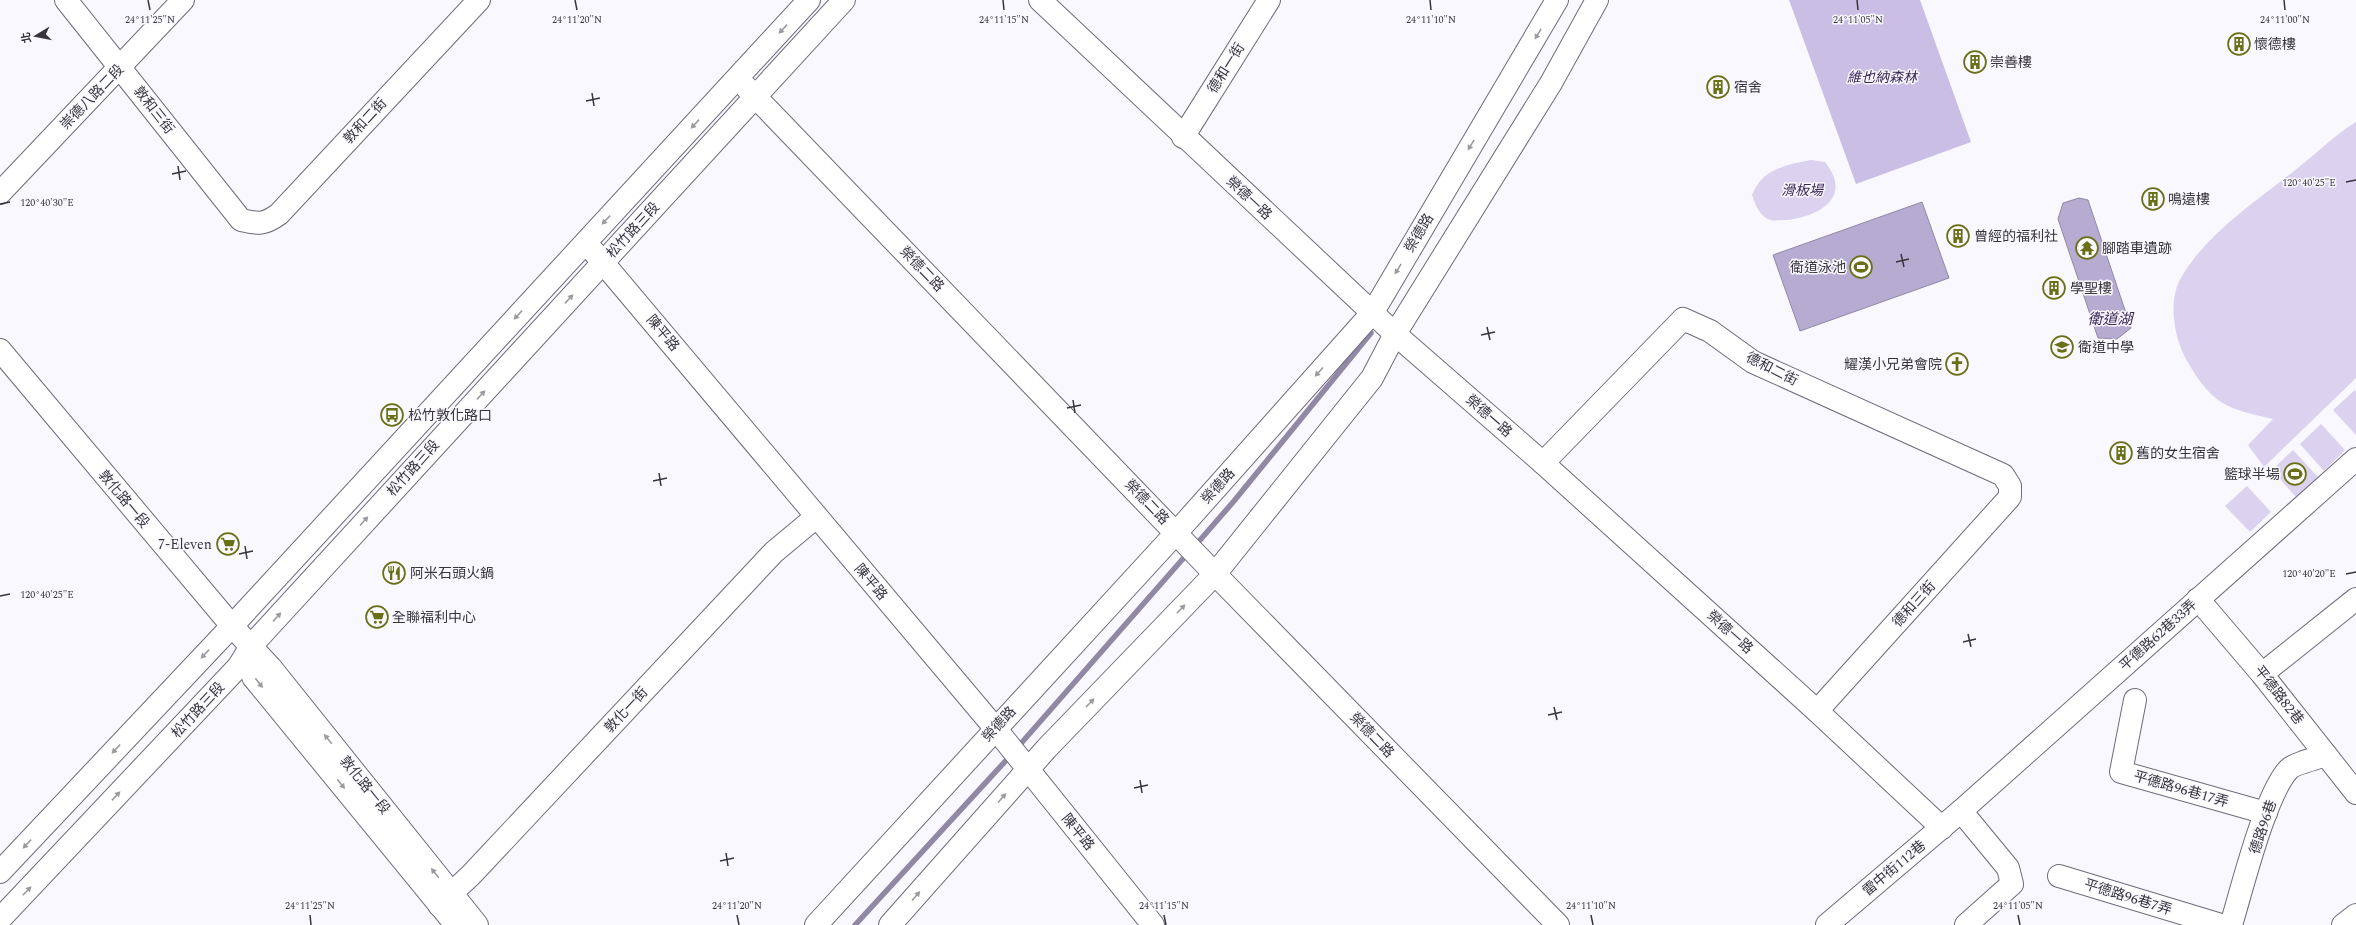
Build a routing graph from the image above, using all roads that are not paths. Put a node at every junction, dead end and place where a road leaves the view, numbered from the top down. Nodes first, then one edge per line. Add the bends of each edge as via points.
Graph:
1 (66, 0) edge
2 (183, 0) edge
3 (480, 0) edge
4 (809, 0) edge
5 (844, 0) edge
6 (1040, 0) edge
7 (1269, 0) edge
8 (1558, 0) edge
9 (1597, 0) edge
10 (120, 67) junction
11 (738, 78) junction
12 (756, 97) junction
13 (1183, 137) junction
14 (0, 193) edge
15 (241, 220) joint
16 (586, 242) junction
17 (604, 262) junction
18 (1373, 312) junction
19 (1395, 334) junction
20 (0, 350) edge
21 (2356, 459) edge
22 (1543, 463) junction
23 (2010, 497) joint
24 (816, 518) junction
25 (1176, 533) junction
26 (1215, 574) junction
27 (2198, 599) junction
28 (2356, 599) edge
29 (232, 626) junction
30 (251, 646) junction
31 (2262, 674) junction
32 (2135, 700) dead end
33 (1817, 711) junction
34 (995, 728) junction
35 (2326, 755) junction
36 (1027, 769) junction
37 (2354, 783) edge
38 (1961, 811) junction
39 (2266, 813) junction
40 (1942, 828) junction
41 (0, 872) edge
42 (2059, 876) dead end
43 (446, 899) junction
44 (2356, 915) edge
45 (0, 919) edge
46 (456, 925) edge
47 (477, 925) edge
48 (816, 925) edge
49 (890, 925) edge
50 (1153, 925) edge
51 (1558, 925) edge
52 (1827, 925) edge
53 (1966, 925) edge
54 (2221, 925) edge
55 (2231, 925) edge
56 (2343, 925) edge

1 - 10 street, 敦和三街
2 - 10 street, 崇德八路二段
3 - 15 street, 敦和二街 via 278,214 268,222 258,224
4 -> 11 street, 松竹路三段
5 - 12 street, 松竹路三段
6 - 13 street, 榮德一路
7 - 13 street, 德和一街
8 -> 18 street, 榮德路
9 - 19 street via 1551,83
10 - 14 street, 崇德八路二段
10 - 15 street, 敦和三街
11 - 12 street, 榮德二路
11 -> 16 street, 松竹路三段
12 - 17 street, 松竹路三段
12 - 25 street, 榮德二路
13 - 18 street, 榮德一路
16 - 17 street, 陳平路
16 -> 29 street, 松竹路三段
17 - 24 street, 陳平路
30 -> 17 street, 松竹路三段
18 - 19 street, 榮德一路
18 -> 25 street, 榮德路
19 - 22 street, 榮德一路
19 - 26 street via 1372,378
20 - 29 street, 敦化路一段
21 - 27 street, 平德路62巷33弄
22 - 23 street, 德和二街 via 1683,320 1710,331 1753,362 2002,475 2010,486
22 - 33 street, 榮德一路
23 - 33 street, 德和三街
24 - 34 street, 陳平路
24 - 43 street, 敦化一街 via 774,552
25 - 26 street, 榮德二路
25 - 34 street, 榮德路
36 -> 26 street
26 - 51 street, 榮德二路
27 - 31 street, 平德路82巷
27 - 38 street, 平德路62巷33弄
28 - 31 street
29 - 30 street, 敦化路一段
29 -> 41 street, 松竹路三段
30 - 43 street, 敦化路一段 via 271,668
45 -> 30 street, 松竹路三段 via 239,666
31 - 35 street, 平德路82巷
32 - 39 street, 平德路96巷17弄 via 2121,772
33 - 40 street, 榮德一路
34 - 36 street, 陳平路
34 - 48 street, 榮德路
35 - 37 street, 平德路82巷
35 - 39 street, 德路96巷 via 2289,769
49 -> 36 street
36 - 50 street, 陳平路
38 - 40 street, 雷中街112巷
38 - 53 street via 2008,868 2012,884
39 - 55 street, 德路96巷
40 - 52 street, 雷中街112巷
42 - 54 street, 平德路96巷7弄
43 - 46 street, 敦化路一段
43 - 47 street, 敦化路一段
44 - 56 street

